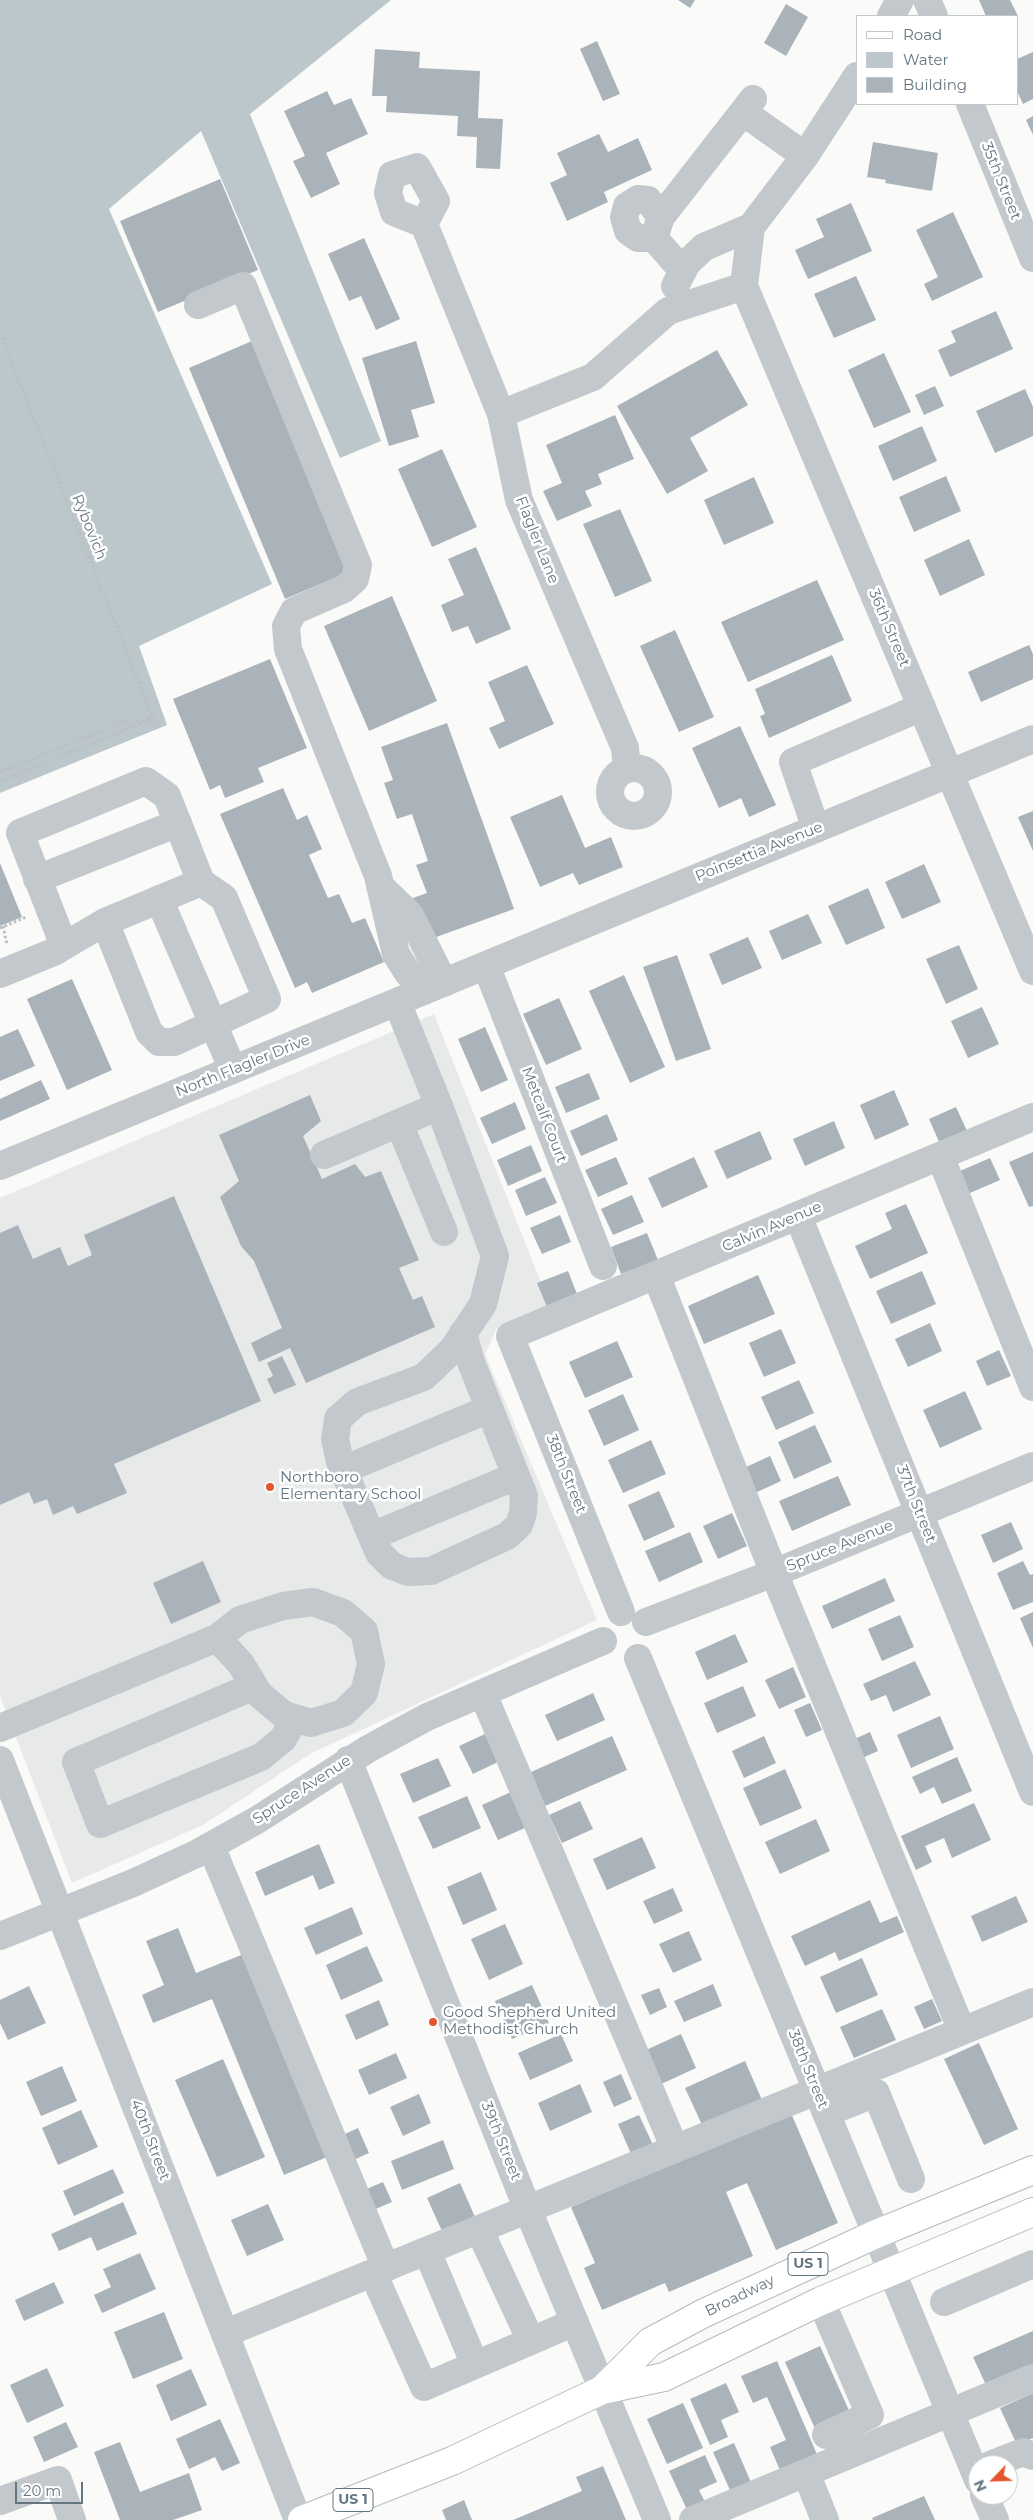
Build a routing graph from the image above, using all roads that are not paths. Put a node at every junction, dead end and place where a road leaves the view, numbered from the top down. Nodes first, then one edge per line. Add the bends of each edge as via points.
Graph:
1 (900, 0) edge
2 (927, 0) edge
3 (892, 15) edge
4 (934, 15) edge
5 (856, 78) edge
6 (970, 105) edge
7 (805, 156) junction
8 (424, 224) dead end
9 (751, 227) junction
10 (1033, 258) edge
11 (683, 271) junction
12 (744, 286) junction
13 (198, 305) dead end
14 (668, 311) junction
15 (501, 414) junction
16 (922, 707) junction
17 (1033, 739) edge
18 (627, 768) dead end
19 (950, 773) junction
20 (178, 823) junction
21 (816, 829) junction
22 (37, 879) junction
23 (201, 882) junction
24 (159, 899) junction
25 (105, 922) junction
26 (1024, 926) edge
27 (64, 946) junction
28 (486, 965) junction
29 (1033, 971) edge
30 (0, 974) edge
31 (434, 987) junction
32 (397, 1002) junction
33 (214, 1024) junction
34 (233, 1070) junction
35 (439, 1106) junction
36 (1033, 1117) edge
37 (399, 1124) junction
38 (324, 1155) dead end
39 (940, 1156) junction
40 (0, 1166) edge
41 (798, 1216) junction
42 (444, 1232) dead end
43 (603, 1266) dead end
44 (656, 1275) junction
45 (464, 1333) junction
46 (510, 1336) joint
47 (1033, 1387) edge
48 (489, 1409) junction
49 (1033, 1466) edge
50 (343, 1470) junction
51 (516, 1476) junction
52 (920, 1513) junction
53 (372, 1536) junction
54 (774, 1573) junction
55 (622, 1612) junction
56 (646, 1622) junction
57 (218, 1638) junction
58 (602, 1641) junction
59 (638, 1658) junction
60 (254, 1686) junction
61 (483, 1694) junction
62 (295, 1718) junction
63 (0, 1728) edge
64 (0, 1760) edge
65 (348, 1760) junction
66 (1033, 1792) edge
67 (211, 1846) junction
68 (60, 1912) junction
69 (0, 1936) edge
70 (1033, 2002) edge
71 (962, 2031) junction
72 (822, 2102) junction
73 (675, 2149) junction
74 (1033, 2170) edge
75 (911, 2179) dead end
76 (528, 2210) junction
77 (1033, 2212) edge
78 (479, 2229) junction
79 (876, 2234) junction
80 (427, 2251) junction
81 (1033, 2264) edge
82 (379, 2270) junction
83 (891, 2270) junction
84 (821, 2301) junction
85 (944, 2302) dead end
86 (575, 2322) junction
87 (226, 2333) junction
88 (531, 2341) junction
89 (475, 2365) junction
90 (1033, 2378) edge
91 (602, 2390) junction
92 (950, 2412) junction
93 (826, 2435) dead end
94 (971, 2455) edge
95 (1018, 2455) edge
96 (1033, 2456) edge
97 (806, 2473) junction
98 (3, 2503) edge
99 (990, 2505) edge
100 (72, 2520) edge
101 (298, 2520) edge
102 (302, 2520) edge
103 (656, 2520) edge
104 (693, 2520) edge
105 (825, 2520) edge
106 (995, 2520) edge

1 - 3 street
2 - 4 street
5 - 7 street
6 - 10 street, 35th Street
7 - 9 street
7 - 11 street via 748,105 658,227
8 - 15 street, Flagler Lane
9 - 11 street via 704,247
9 - 12 street
11 - 14 street via 672,290
12 - 14 street
12 - 16 street, 36th Street
13 - 31 street via 242,286 358,566 355,579 344,589 294,611 286,626 288,649 380,886 410,915
14 - 15 street via 592,377
15 - 18 street, Flagler Lane via 519,500 625,748
16 - 19 street, 36th Street
16 - 21 street via 793,762
17 - 19 street, Poinsettia Avenue
19 - 21 street, Poinsettia Avenue
19 - 26 street, 36th Street
20 - 22 street
20 - 22 street via 167,796 146,781 20,833
20 - 23 street
21 - 28 street, Poinsettia Avenue
22 - 27 street
23 - 24 street
23 - 33 street via 224,898 267,999
24 - 25 street
24 - 33 street
25 - 27 street
25 - 33 street via 149,1032 159,1042 174,1042
26 - 29 street, 36th Street
27 - 30 street
28 - 31 street, North Flagler Drive
28 - 43 street, Metcalf Court
31 - 32 street, North Flagler Drive
32 - 34 street, North Flagler Drive
32 - 35 street
33 - 34 street
34 - 40 street, North Flagler Drive
35 - 37 street
35 - 45 street via 495,1256 483,1304
36 - 39 street, Calvin Avenue
37 - 38 street
37 - 42 street
39 - 41 street, Calvin Avenue
39 - 47 street
41 - 44 street, Calvin Avenue
41 - 52 street, 37th Street
44 - 46 street, Calvin Avenue
44 - 54 street
45 - 48 street
45 - 50 street via 453,1349 424,1377 357,1402 338,1419 335,1439
46 - 55 street, 38th Street
48 - 50 street
48 - 51 street
49 - 52 street, Spruce Avenue
50 - 53 street
51 - 53 street
51 - 53 street via 524,1496 519,1524 507,1536 431,1571 408,1572 392,1566 379,1553
52 - 54 street, Spruce Avenue
52 - 66 street, 37th Street
54 - 56 street, Spruce Avenue
54 - 71 street
55 - 56 street via 635,1613
55 - 58 street via 614,1615 604,1626
56 - 59 street via 651,1637 645,1652
57 - 60 street via 241,1664
57 - 62 street via 240,1620 284,1606 313,1602 343,1613 364,1631 371,1664 364,1693 342,1713 311,1723
57 - 63 street
58 - 59 street via 616,1658
58 - 61 street, Spruce Avenue
59 - 72 street, 38th Street
60 - 62 street via 284,1715
60 - 62 street via 76,1762 100,1824 261,1757 283,1739
61 - 65 street, Spruce Avenue via 427,1717
61 - 73 street
64 - 68 street, 40th Street
65 - 67 street, Spruce Avenue
65 - 76 street, 39th Street
67 - 68 street, Spruce Avenue via 133,1883
67 - 82 street
68 - 69 street, Spruce Avenue
68 - 87 street, 40th Street
70 - 71 street
71 - 72 street
72 - 73 street
72 - 75 street via 876,2093
72 - 79 street, 38th Street
73 - 76 street
74 - 79 main road, Broadway / US 1
76 - 78 street
76 - 86 street, 39th Street
77 - 83 main road, Broadway / US 1
78 - 80 street
78 - 88 street
79 - 83 street, 38th Street
79 - 91 main road, Broadway / US 1 via 760,2286 650,2342
80 - 82 street
80 - 89 street
81 - 85 street
82 - 87 street
82 - 89 street via 424,2387
83 - 84 main road, Broadway / US 1
83 - 92 street, 38th Street
84 - 91 main road, Broadway / US 1 via 664,2377
84 - 93 street via 870,2415
86 - 88 street
86 - 91 street, 39th Street
87 - 101 street, 40th Street
88 - 89 street
90 - 92 street
91 - 102 main road, Broadway / US 1 via 452,2461
91 - 103 street, 39th Street
92 - 94 street, 38th Street
92 - 97 street
95 - 96 street via 1024,2452
97 - 104 street
97 - 105 street
98 - 100 street via 58,2480
99 - 106 street, 38th Street

